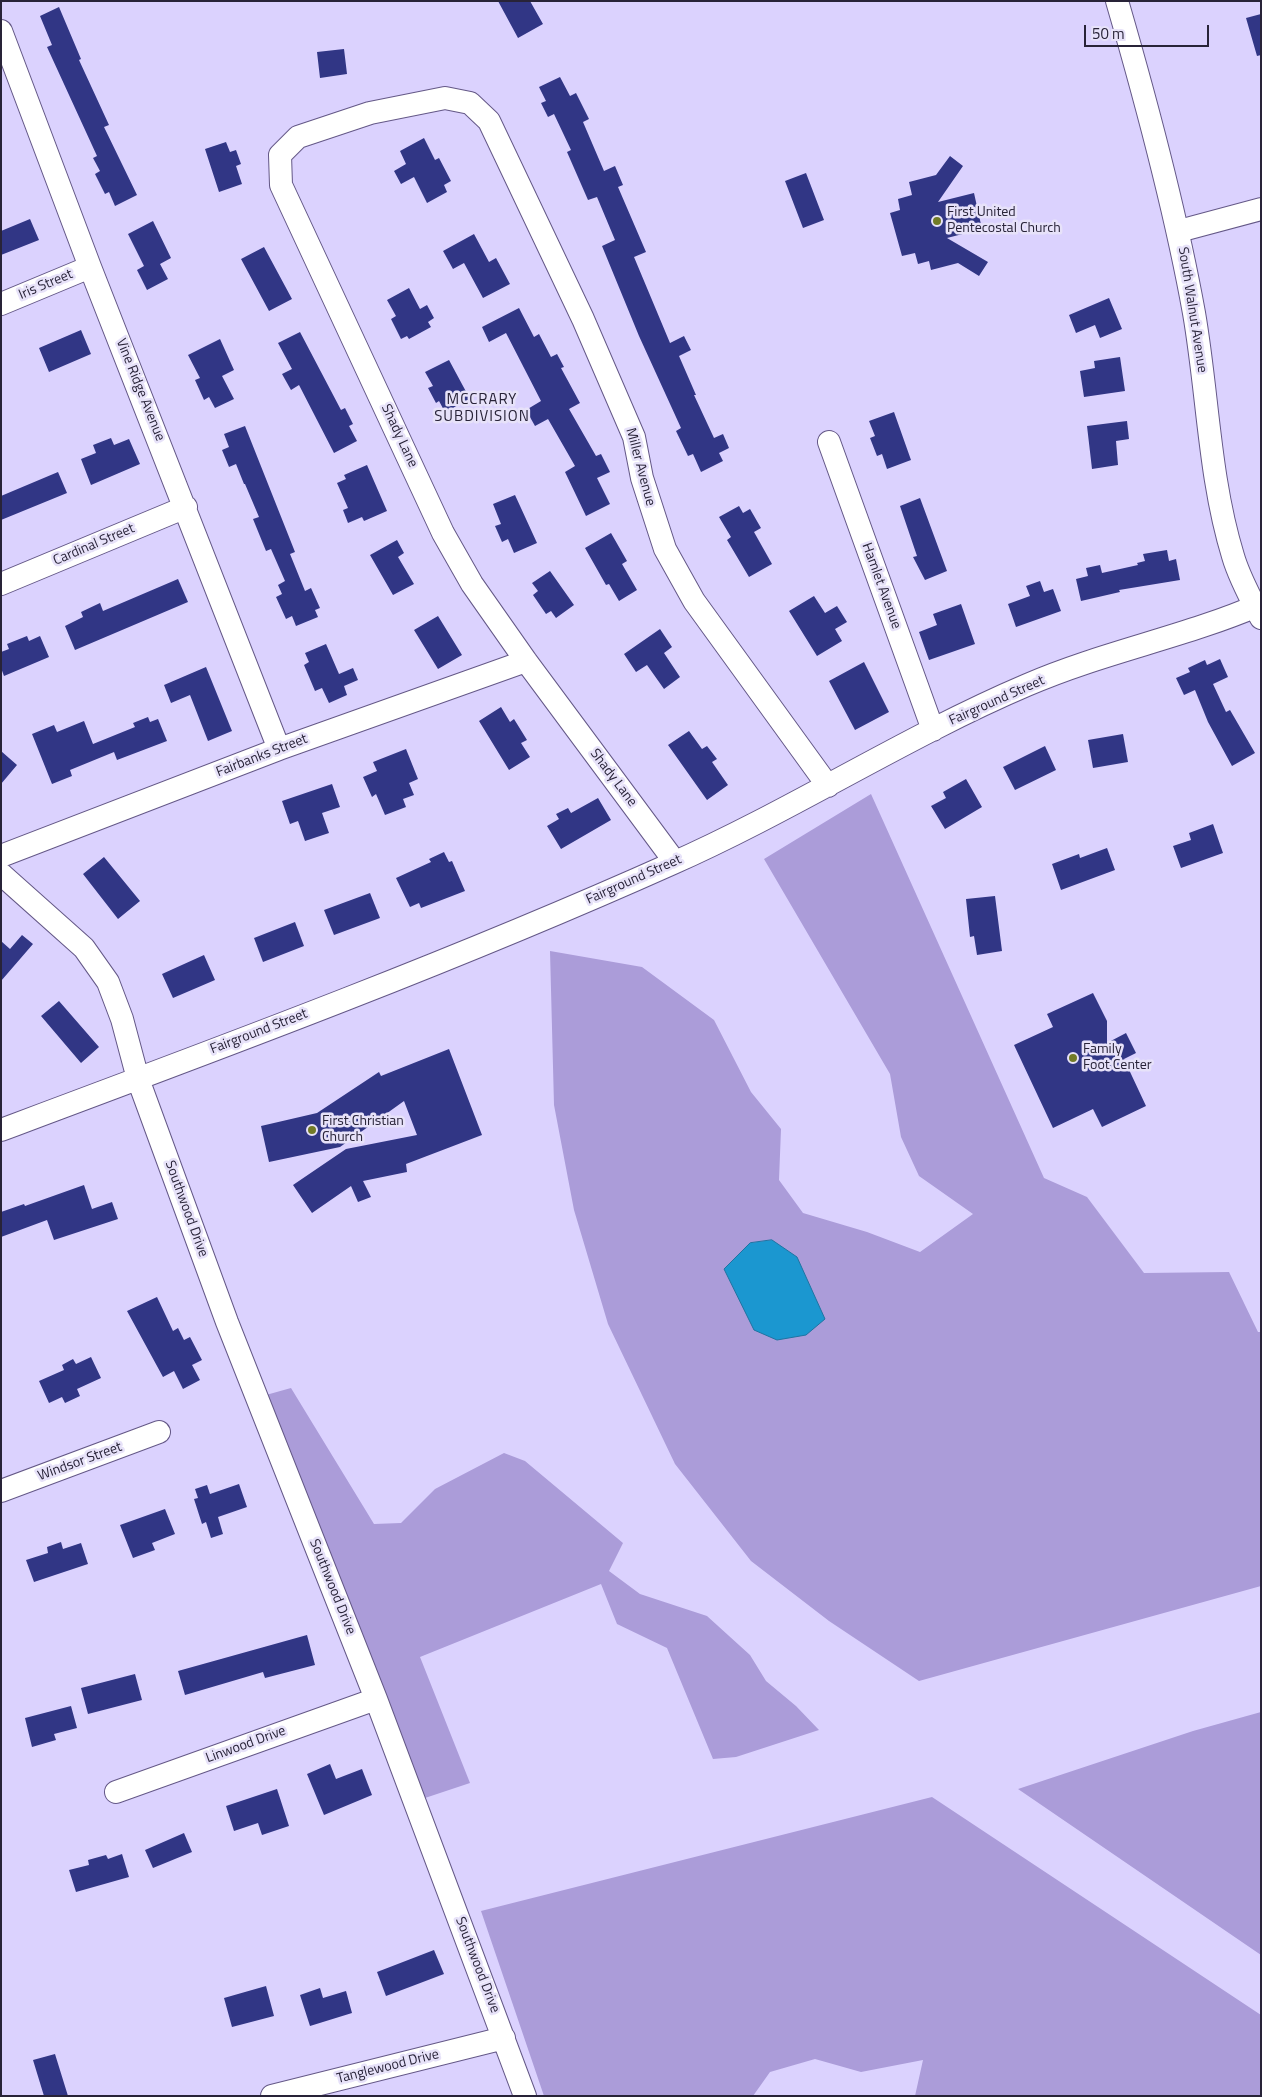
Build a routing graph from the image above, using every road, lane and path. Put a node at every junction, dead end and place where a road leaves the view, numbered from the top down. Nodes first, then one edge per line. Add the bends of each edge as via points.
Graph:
1 (1117, 1) edge
2 (1, 32) edge
3 (470, 103) joint
4 (1261, 209) edge
5 (1179, 231) junction
6 (90, 267) junction
7 (1, 304) edge
8 (829, 442) dead end
9 (186, 507) junction
10 (1, 584) edge
11 (1259, 610) edge
12 (526, 661) junction
13 (932, 730) junction
14 (279, 749) junction
15 (828, 786) junction
16 (1, 856) edge
17 (675, 862) junction
18 (1, 874) edge
19 (138, 1079) junction
20 (1, 1130) edge
21 (160, 1432) dead end
22 (1, 1491) edge
23 (376, 1699) junction
24 (116, 1792) dead end
25 (504, 2038) junction
26 (272, 2096) edge
27 (525, 2096) edge

1 - 5 street, South Walnut Avenue
2 - 6 street, Vine Ridge Avenue
3 - 12 street, Shady Lane via 445,98 370,113 298,137 280,155 281,185 443,532 472,584
3 - 15 street, Miller Avenue via 489,121 583,319 634,437 642,478 665,549 694,601
4 - 5 street
5 - 11 street, South Walnut Avenue via 1220,503 1233,558
6 - 7 street, Iris Street
6 - 9 street, Vine Ridge Avenue
8 - 13 street, Hamlet Avenue
9 - 10 street, Cardinal Street
9 - 14 street, Vine Ridge Avenue
11 - 13 street, Fairground Street via 1029,684
12 - 14 street, Fairbanks Street
12 - 17 street, Shady Lane
13 - 15 street, Fairground Street
14 - 16 street, Fairbanks Street
15 - 17 street, Fairground Street
17 - 19 street, Fairground Street via 494,941
18 - 19 street, Southwood Drive via 84,948 108,982
19 - 20 street, Fairground Street
19 - 23 street, Southwood Drive via 227,1322
21 - 22 street, Windsor Street
23 - 24 street, Linwood Drive
23 - 25 street, Southwood Drive
25 - 26 street, Tanglewood Drive
25 - 27 street, Southwood Drive

